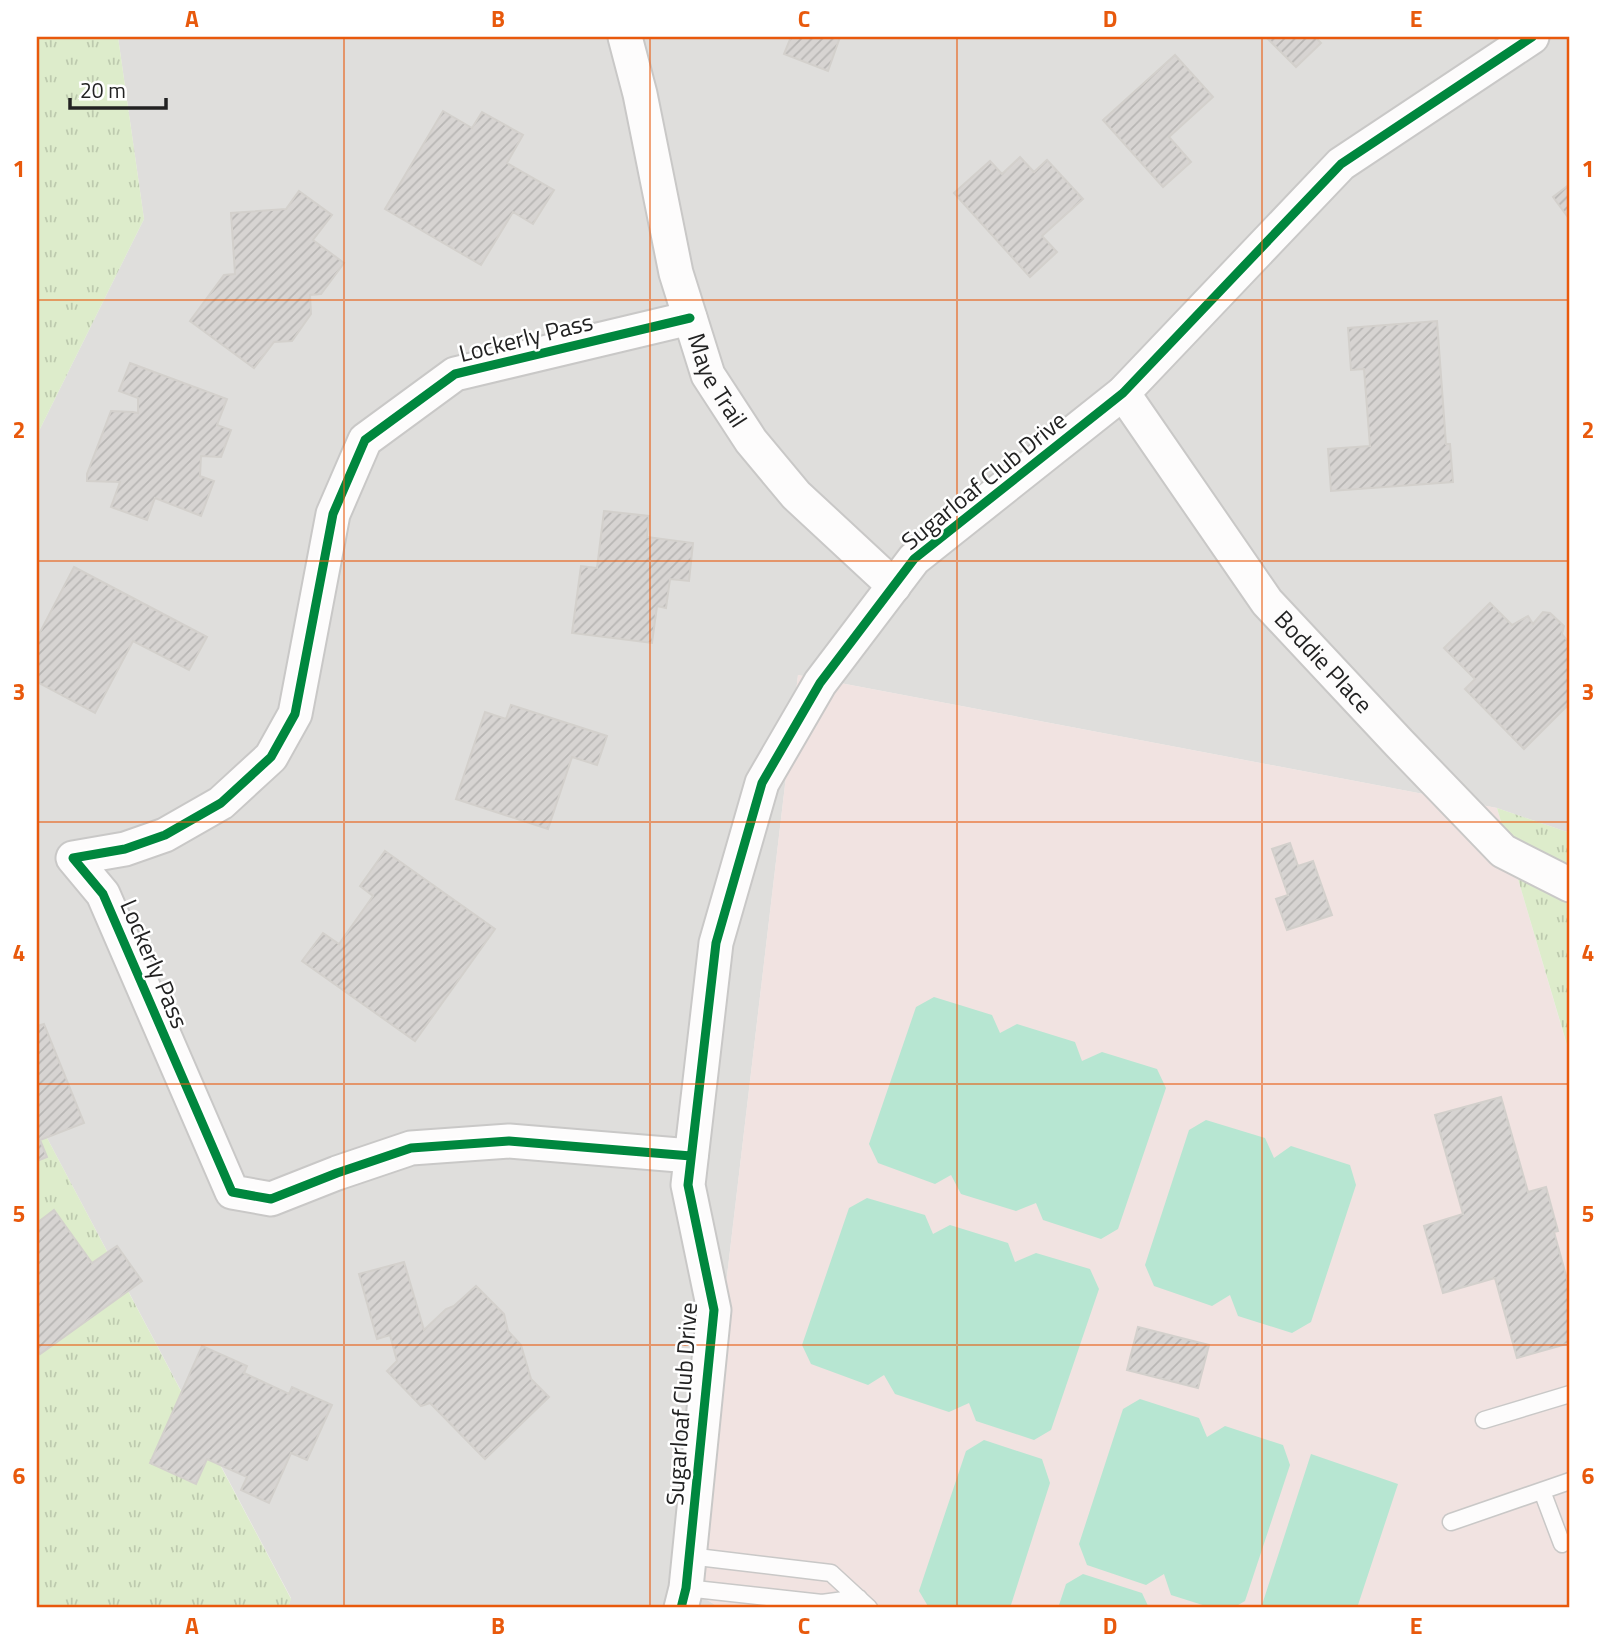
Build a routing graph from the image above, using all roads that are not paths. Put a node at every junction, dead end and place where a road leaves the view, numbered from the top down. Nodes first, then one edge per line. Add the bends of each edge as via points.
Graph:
1 (625, 37) edge
2 (1532, 37) edge
3 (690, 318) junction
4 (1123, 393) junction
5 (894, 586) junction
6 (1570, 885) edge
7 (691, 1156) junction
8 (1570, 1394) edge
9 (1484, 1420) dead end
10 (1570, 1481) edge
11 (1542, 1491) junction
12 (1451, 1522) dead end
13 (1562, 1544) dead end
14 (690, 1556) junction
15 (684, 1598) edge
16 (864, 1603) edge

1 - 3 street, Maye Trail
2 - 4 street, Sugarloaf Club Drive via 1341,164
3 - 5 street, Maye Trail via 708,375 751,441 796,495
3 - 7 street, Lockerly Pass via 455,374 365,440 333,514 295,715 271,757 221,803 165,835 125,849 72,858 103,894 232,1192 271,1199 411,1148 509,1141
4 - 5 street, Sugarloaf Club Drive via 914,559
4 - 6 street, Boddie Place via 1267,601 1503,851
5 - 7 street, Sugarloaf Club Drive via 820,683 762,783 716,943
7 - 14 street, Sugarloaf Club Drive via 688,1185 714,1310
8 - 9 lane
10 - 11 lane
11 - 12 lane
11 - 13 lane
14 - 15 street, Sugarloaf Club Drive
14 - 16 lane via 831,1573
15 - 16 lane

